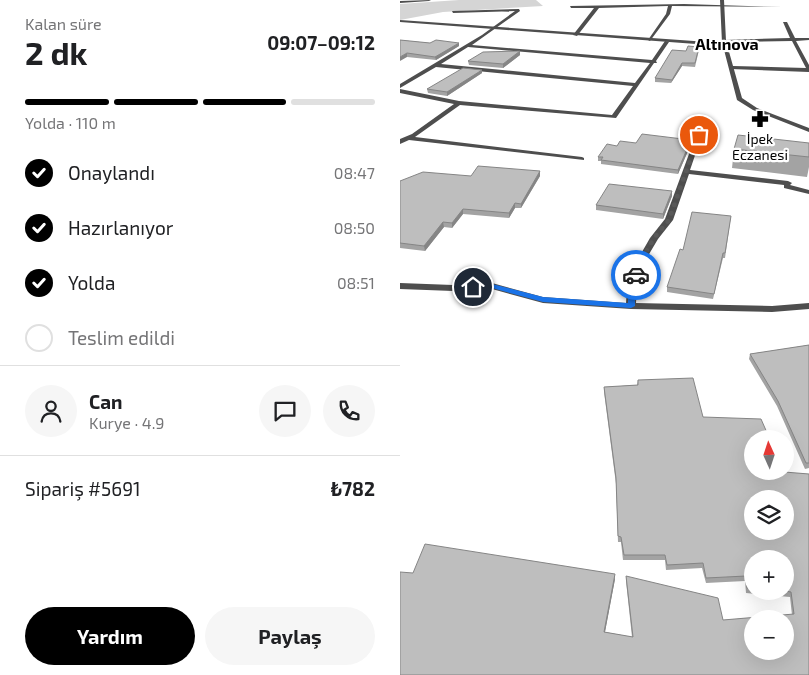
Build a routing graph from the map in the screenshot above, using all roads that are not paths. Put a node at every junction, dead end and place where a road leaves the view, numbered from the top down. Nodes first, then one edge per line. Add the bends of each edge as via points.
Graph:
1 (413, 0) edge
2 (429, 0) edge
3 (420, 1) edge
4 (400, 2) edge
5 (722, 3) edge
6 (670, 5) junction
7 (598, 6) junction
8 (571, 7) dead end
9 (780, 7) dead end
10 (453, 12) dead end
11 (400, 21) edge
12 (786, 23) dead end
13 (496, 28) junction
14 (575, 34) junction
15 (809, 39) edge
16 (650, 40) junction
17 (792, 40) junction
18 (667, 42) junction
19 (725, 43) junction
20 (468, 46) junction
21 (655, 62) junction
22 (436, 65) junction
23 (733, 68) junction
24 (809, 70) edge
25 (638, 85) junction
26 (400, 86) edge
27 (400, 91) edge
28 (459, 103) junction
29 (699, 129) dead end
30 (809, 130) edge
31 (404, 140) edge
32 (582, 159) dead end
33 (686, 171) junction
34 (809, 192) edge
35 (400, 286) edge
36 (631, 306) junction
37 (809, 306) edge

1 - 3 street
2 - 3 street
3 - 4 street
5 - 6 street
5 - 9 street
5 - 19 street
6 - 7 street
6 - 16 street via 668,14
7 - 8 street
7 - 14 street
10 - 13 street via 519,10
11 - 13 street
12 - 17 street
13 - 14 street
13 - 20 street
14 - 16 street
15 - 17 street
16 - 18 street
17 - 19 street
17 - 24 street
18 - 19 street
18 - 21 street
19 - 23 street
20 - 21 street
20 - 22 street
21 - 25 street
22 - 25 street
22 - 26 street
23 - 24 street
23 - 30 street via 739,100
25 - 28 street via 614,117
27 - 28 street
28 - 31 street
29 - 33 street
31 - 32 street
33 - 34 street via 788,184
33 - 36 street via 669,220 638,266
35 - 36 street via 492,286 543,300
36 - 37 street via 772,309

